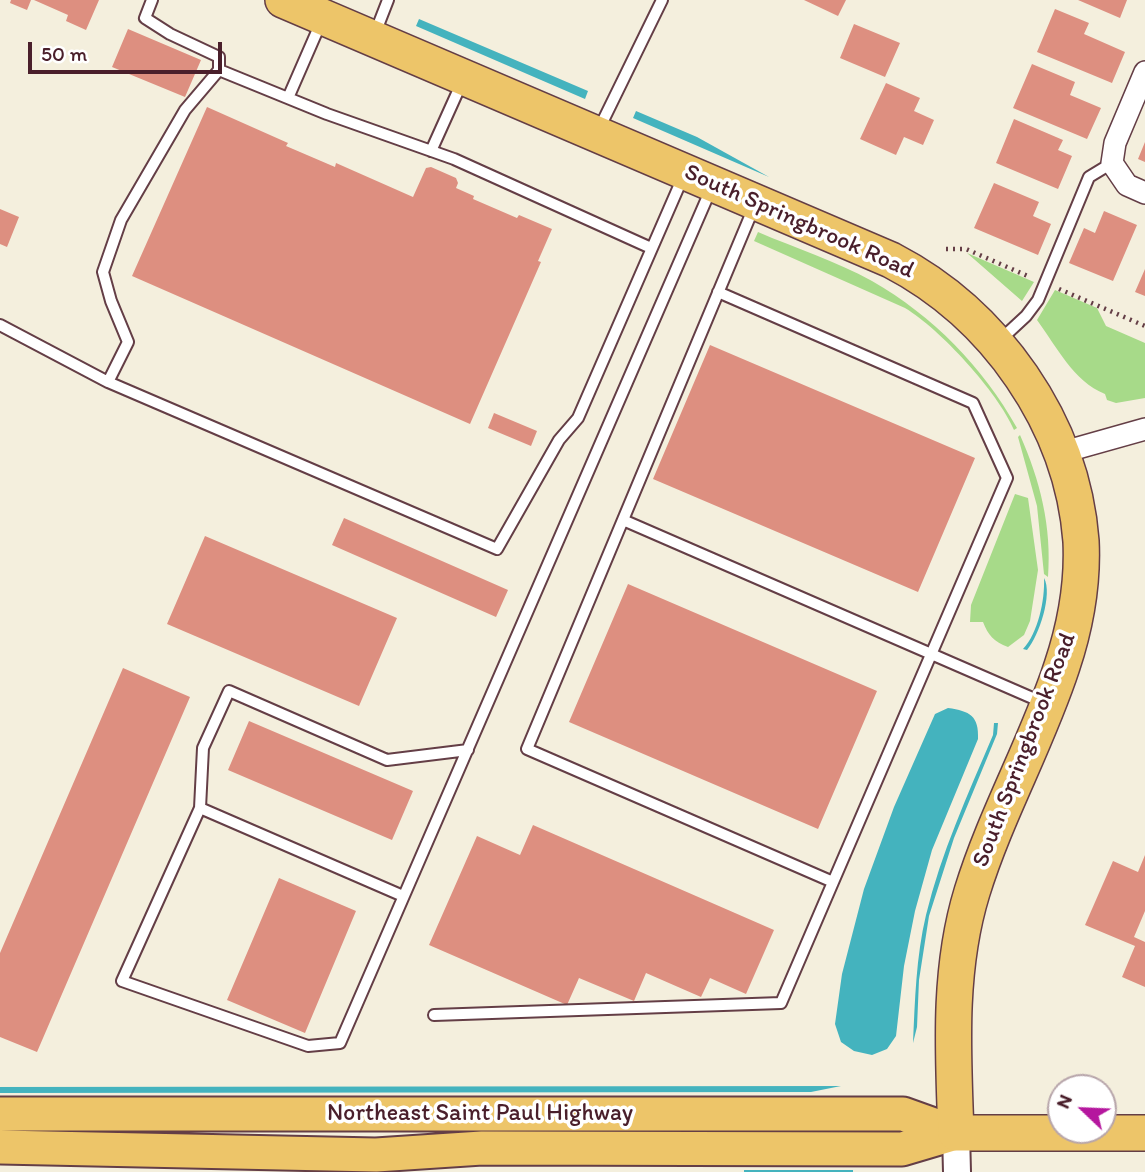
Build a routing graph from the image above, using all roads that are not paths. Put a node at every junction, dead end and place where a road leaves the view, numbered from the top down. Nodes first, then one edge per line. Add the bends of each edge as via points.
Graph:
1 (152, 0) edge
2 (283, 0) edge
3 (388, 0) edge
4 (657, 1) edge
5 (324, 18) junction
6 (373, 38) junction
7 (219, 70) junction
8 (1145, 72) edge
9 (465, 77) junction
10 (288, 98) junction
11 (597, 134) junction
12 (431, 151) junction
13 (1112, 163) junction
14 (699, 177) junction
15 (1145, 192) edge
16 (756, 201) junction
17 (651, 248) junction
18 (718, 292) junction
19 (0, 325) edge
20 (998, 343) junction
21 (107, 382) junction
22 (1145, 429) edge
23 (1060, 453) junction
24 (622, 520) junction
25 (930, 655) junction
26 (1048, 705) junction
27 (468, 750) junction
28 (200, 808) junction
29 (833, 883) junction
30 (403, 896) junction
31 (434, 1015) dead end
32 (0, 1114) edge
33 (956, 1133) junction
34 (1145, 1133) edge
35 (0, 1147) edge
36 (957, 1172) edge

1 - 7 lane via 145,18 219,57
2 - 5 highway, South Springbrook Road
3 - 6 lane
4 - 11 lane
5 - 6 highway, South Springbrook Road
5 - 10 lane
6 - 9 highway, South Springbrook Road
7 - 10 lane
7 - 21 lane via 185,110 121,220 103,272 128,342
8 - 13 street via 1115,142
9 - 11 highway, South Springbrook Road
9 - 12 lane
10 - 12 lane
11 - 14 highway, South Springbrook Road
12 - 17 lane
13 - 15 street via 1127,185
13 - 20 lane via 1089,177 1038,300
14 - 16 highway, South Springbrook Road
14 - 17 lane
14 - 27 lane
16 - 18 lane
16 - 20 highway, South Springbrook Road via 913,271 961,306
17 - 21 lane via 578,418 559,440 497,549
18 - 24 lane
18 - 25 lane via 973,403 1007,478
19 - 21 lane
20 - 23 highway, South Springbrook Road via 1044,414
22 - 23 street
23 - 26 highway, South Springbrook Road via 1081,541 1080,583 1073,627
24 - 25 lane
24 - 29 lane via 527,749
25 - 26 lane
25 - 29 lane
26 - 33 highway, South Springbrook Road via 989,845 962,935 952,1047
27 - 28 lane via 387,760 229,691 203,748
27 - 30 lane
28 - 30 lane
28 - 30 lane via 122,981 308,1046 340,1043
29 - 31 lane via 781,1003
32 - 33 main road, Northeast Saint Paul Highway via 903,1114
33 - 34 highway, Northeast Saint Paul Highway
33 - 35 main road, Northeast Saint Paul Highway via 902,1149 482,1148 376,1155
33 - 36 street

